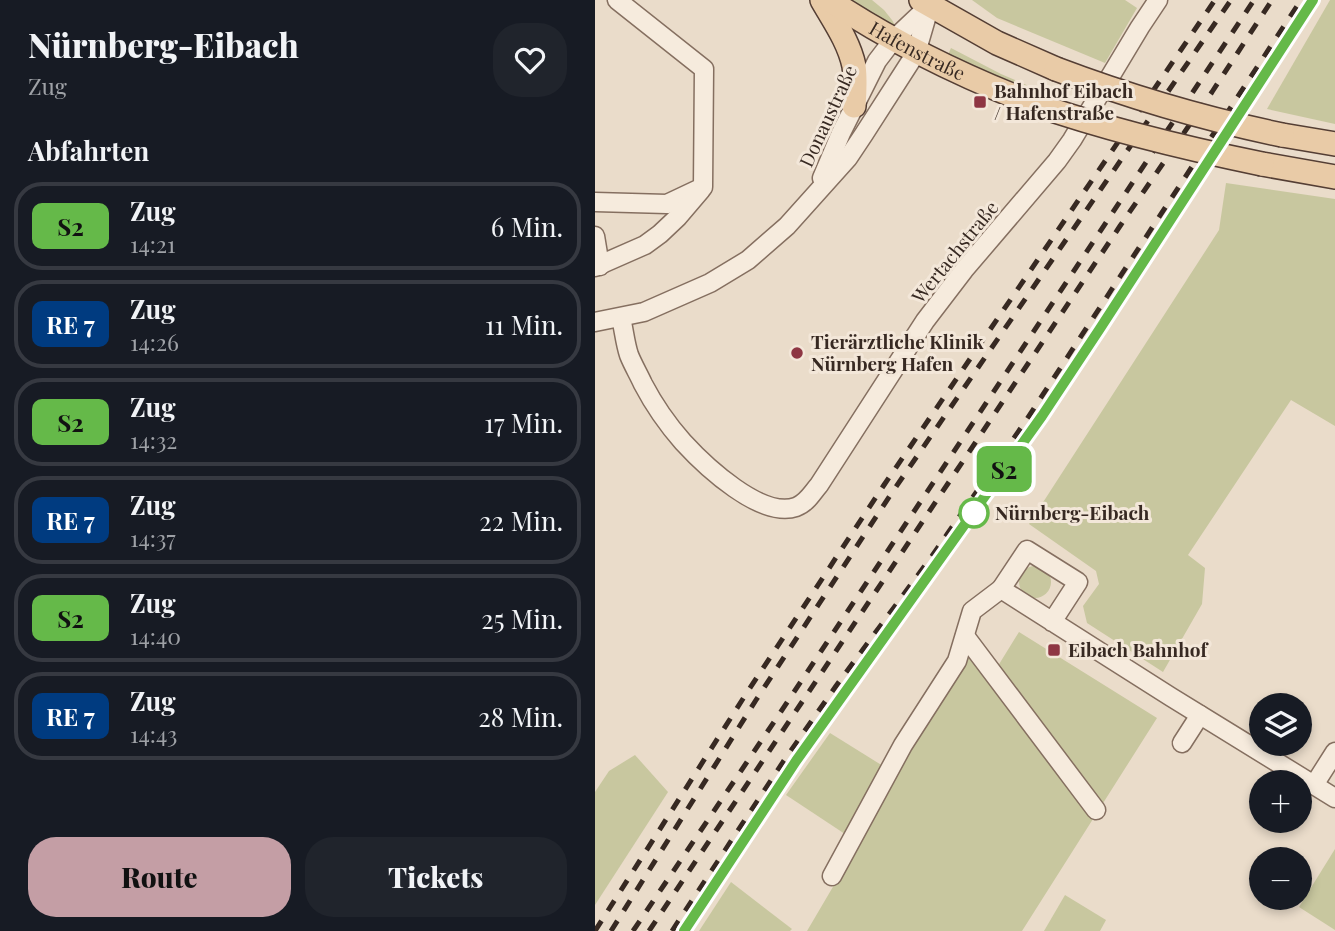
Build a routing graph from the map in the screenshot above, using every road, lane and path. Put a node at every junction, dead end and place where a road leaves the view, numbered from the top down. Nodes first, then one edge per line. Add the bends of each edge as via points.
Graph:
1 (617, 0) edge
2 (822, 0) edge
3 (829, 0) edge
4 (1158, 0) edge
5 (926, 3) edge
6 (894, 40) junction
7 (916, 53) junction
8 (854, 106) junction
9 (1335, 144) edge
10 (1335, 177) edge
11 (703, 187) junction
12 (815, 194) junction
13 (595, 202) edge
14 (595, 236) edge
15 (597, 266) edge
16 (621, 318) junction
17 (595, 322) edge
18 (1002, 589) junction
19 (1052, 622) junction
20 (965, 636) junction
21 (1200, 715) junction
22 (1182, 743) dead end
23 (1335, 752) edge
24 (1314, 785) junction
25 (1335, 798) edge
26 (1096, 810) dead end
27 (832, 876) dead end

1 - 11 street via 704,69
2 - 8 main road via 855,69
3 - 6 main road, Hafenstraße
4 - 16 street, Wertachstraße via 1072,140 931,314 819,485 799,506 763,505 749,498 682,441 629,356
5 - 6 street, Donaustraße
5 - 7 street, Donaustraße
5 - 9 main road, bridge via 997,43 1121,93 1282,135
6 - 7 main road, Hafenstraße
6 - 8 street, Donaustraße via 877,61
7 - 10 main road, Hafenstraße, bridge via 1034,104 1120,131
7 - 12 street, Donaustraße via 848,158
8 - 12 street, Donaustraße
11 - 13 street via 667,204
11 - 15 street via 660,234
12 - 16 street, Donaustraße via 748,260 667,303
14 - 15 street
16 - 17 street, Donaustraße
18 - 19 street
18 - 19 street via 1027,550 1078,582
18 - 20 street via 972,611
19 - 21 street
20 - 26 street
20 - 27 street via 957,660 903,745
21 - 22 street
21 - 24 street
23 - 24 street
24 - 25 street

